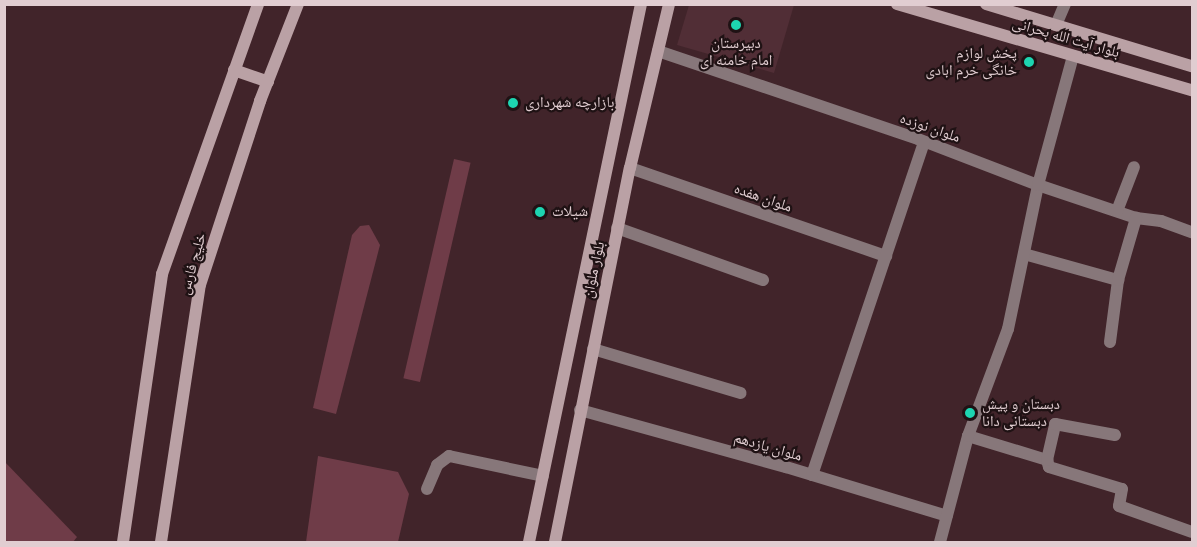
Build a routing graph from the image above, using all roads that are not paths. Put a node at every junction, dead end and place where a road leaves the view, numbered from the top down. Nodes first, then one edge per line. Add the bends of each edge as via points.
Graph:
1 (258, 4) edge
2 (298, 4) edge
3 (641, 4) edge
4 (669, 4) edge
5 (897, 4) edge
6 (986, 4) edge
7 (1065, 4) edge
8 (1056, 25) junction
9 (658, 51) junction
10 (1072, 56) junction
11 (1192, 66) edge
12 (234, 70) junction
13 (268, 82) junction
14 (1192, 90) edge
15 (924, 142) junction
16 (1134, 167) dead end
17 (630, 168) junction
18 (1038, 185) junction
19 (1117, 211) junction
20 (1136, 218) junction
21 (617, 228) junction
22 (1192, 232) edge
23 (1024, 254) junction
24 (886, 256) junction
25 (763, 280) dead end
26 (1118, 280) junction
27 (1110, 342) dead end
28 (593, 349) junction
29 (568, 356) junction
30 (590, 362) junction
31 (741, 393) dead end
32 (580, 410) junction
33 (1115, 435) dead end
34 (968, 436) junction
35 (1047, 460) junction
36 (812, 475) junction
37 (543, 476) junction
38 (427, 489) dead end
39 (947, 516) junction
40 (1192, 532) edge
41 (123, 543) edge
42 (161, 543) edge
43 (529, 543) edge
44 (555, 543) edge
45 (940, 543) edge

1 - 12 main road, خلیج فارس
2 - 13 main road, خلیج فارس
3 - 29 main road, بلوار ملوان
4 - 9 main road, بلوار ملوان
5 - 10 main road, بلوار آیت الله بحرانی
6 - 8 main road, بلوار آیت الله بحرانی
7 - 8 street
8 - 11 main road, بلوار آیت الله بحرانی
9 - 15 street, ملوان نوزده
9 - 17 main road, بلوار ملوان
10 - 14 main road, بلوار آیت الله بحرانی
10 - 18 street
12 - 13 main road
12 - 41 main road, خلیج فارس via 162,274
13 - 42 main road, خلیج فارس via 200,285
15 - 18 street, ملوان نوزده
15 - 24 street
16 - 19 street
17 - 21 main road, بلوار ملوان
17 - 24 street, ملوان هفده
18 - 19 street, ملوان نوزده
18 - 23 street
19 - 20 street, ملوان نوزده
20 - 22 street, ملوان نوزده via 1161,221
20 - 26 street
21 - 25 street
21 - 28 main road, بلوار ملوان
23 - 26 street
23 - 34 street via 1008,329
24 - 36 street
26 - 27 street
28 - 30 main road, بلوار ملوان
28 - 31 street
29 - 30 main road
29 - 37 main road, بلوار ملوان
30 - 32 main road, بلوار ملوان
32 - 36 street, ملوان یازدهم
32 - 44 main road, بلوار ملوان
33 - 35 street via 1055,424
34 - 35 street
34 - 39 street
35 - 40 street via 1049,467 1122,489 1119,506
36 - 39 street, ملوان یازدهم
37 - 38 street via 449,456 437,465
37 - 43 main road, بلوار ملوان
39 - 45 street

